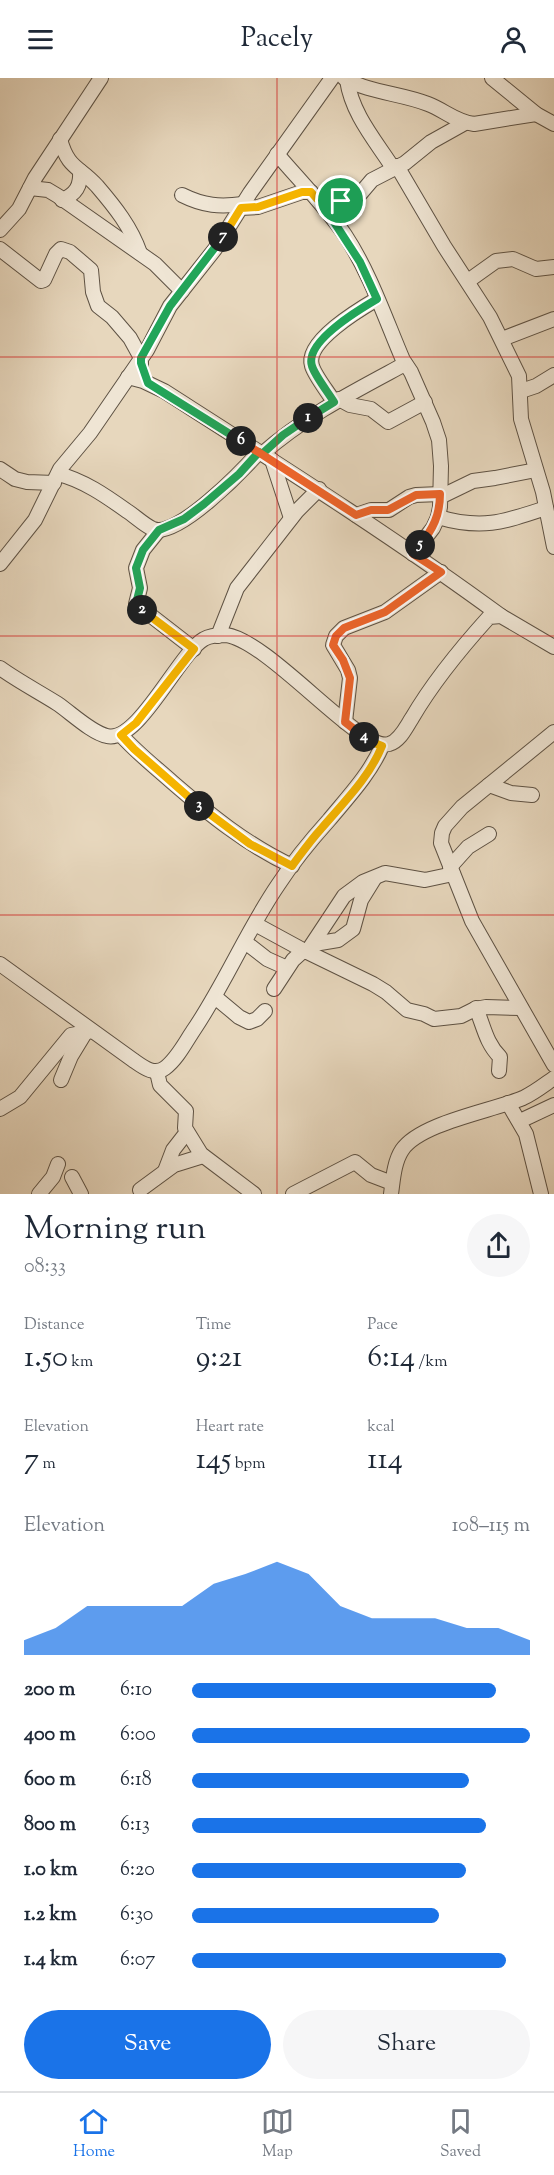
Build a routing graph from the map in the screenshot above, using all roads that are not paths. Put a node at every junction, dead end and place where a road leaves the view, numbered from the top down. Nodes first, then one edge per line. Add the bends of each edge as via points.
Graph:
1 (101, 78) edge
2 (332, 78) edge
3 (492, 78) edge
4 (345, 79) edge
5 (536, 114) junction
6 (465, 123) junction
7 (554, 124) edge
8 (60, 139) junction
9 (277, 154) junction
10 (395, 167) junction
11 (80, 171) junction
12 (30, 188) junction
13 (182, 195) dead end
14 (314, 195) junction
15 (62, 200) junction
16 (341, 201) junction
17 (242, 206) junction
18 (334, 222) junction
19 (0, 230) edge
20 (0, 249) edge
21 (140, 254) junction
22 (554, 267) edge
23 (468, 281) junction
24 (182, 291) junction
25 (377, 299) junction
26 (554, 319) edge
27 (502, 339) junction
28 (141, 358) junction
29 (405, 364) junction
30 (554, 375) edge
31 (128, 377) junction
32 (148, 383) junction
33 (521, 391) junction
34 (336, 400) junction
35 (425, 402) junction
36 (264, 455) junction
37 (0, 469) edge
38 (536, 470) junction
39 (56, 478) junction
40 (547, 482) edge
41 (319, 489) junction
42 (440, 495) junction
43 (546, 508) junction
44 (356, 515) junction
45 (438, 517) junction
46 (291, 518) junction
47 (159, 530) junction
48 (553, 542) edge
49 (413, 554) junction
50 (0, 564) edge
51 (441, 572) junction
52 (501, 616) junction
53 (218, 636) junction
54 (554, 647) edge
55 (194, 649) junction
56 (0, 668) edge
57 (345, 722) junction
58 (121, 735) junction
59 (550, 735) edge
60 (382, 746) junction
61 (554, 751) edge
62 (489, 785) junction
63 (532, 795) dead end
64 (489, 834) dead end
65 (292, 866) junction
66 (452, 871) junction
67 (374, 879) junction
68 (255, 924) junction
69 (245, 942) junction
70 (309, 949) junction
71 (0, 964) edge
72 (287, 968) junction
73 (274, 989) dead end
74 (215, 997) junction
75 (476, 1008) junction
76 (521, 1008) junction
77 (265, 1011) dead end
78 (88, 1032) junction
79 (554, 1065) edge
80 (499, 1071) dead end
81 (158, 1072) junction
82 (554, 1078) edge
83 (61, 1080) dead end
84 (508, 1103) junction
85 (554, 1104) edge
86 (0, 1109) edge
87 (520, 1121) junction
88 (187, 1132) junction
89 (203, 1156) junction
90 (58, 1164) dead end
91 (165, 1171) junction
92 (72, 1177) dead end
93 (391, 1188) edge
94 (140, 1190) dead end
95 (39, 1194) edge
96 (81, 1194) edge
97 (254, 1194) edge
98 (293, 1194) edge
99 (542, 1194) edge

1 - 8 street
2 - 9 street
3 - 5 street
4 - 6 street via 369,89 426,102
4 - 10 street via 357,114
5 - 6 street
5 - 7 street
6 - 10 street
8 - 11 street via 69,163
8 - 12 street
9 - 14 street
9 - 17 street
10 - 16 street via 372,180 355,200
10 - 23 street
11 - 15 street via 78,188
11 - 21 street via 125,221
12 - 15 street via 48,190
12 - 19 street via 19,209
13 - 17 street via 207,205
14 - 16 street
14 - 17 street via 302,192 258,207
14 - 18 street
15 - 21 street
16 - 18 street
17 - 24 street
18 - 25 street via 360,262
20 - 28 street via 41,281 58,251 64,248 70,252 90,270 98,306 130,338
21 - 24 street
22 - 23 street via 536,269 513,259 496,261
23 - 27 street
24 - 28 street
25 - 29 street
25 - 34 street via 358,310 315,348 312,366
26 - 27 street
27 - 33 street via 519,376
28 - 31 street
28 - 32 street
29 - 34 street
29 - 35 street
30 - 33 street
31 - 32 street
31 - 39 street
32 - 36 street
33 - 38 street via 521,419
34 - 35 street via 371,410 388,422
34 - 36 street via 283,435
35 - 42 street via 439,440
36 - 41 street
36 - 46 street
36 - 47 street via 184,519
37 - 39 street via 27,482
38 - 40 street
38 - 42 street via 473,481
39 - 47 street via 71,477
39 - 50 street via 35,520
40 - 43 street
41 - 44 street
41 - 46 street
42 - 44 street via 416,495 388,510
42 - 45 street
43 - 45 street via 494,524
43 - 48 street
44 - 49 street
45 - 49 street
46 - 53 street via 237,588
47 - 55 street via 143,550 136,568 140,588 136,604
49 - 51 street
51 - 52 street
51 - 57 street via 385,612 344,628 336,636 333,645 350,678
52 - 54 street
52 - 60 street via 489,617 426,694 402,734 392,744
53 - 55 street via 202,640
53 - 57 street via 234,637 262,653
55 - 58 street via 136,723
56 - 58 street via 92,728 108,736
57 - 60 street
58 - 65 street via 205,811 250,844
59 - 61 street
59 - 62 street
60 - 65 street via 356,788
62 - 63 street
62 - 66 street via 445,826 441,843
64 - 66 street via 468,847
65 - 68 street
66 - 67 street via 425,880 385,873
66 - 76 street via 472,921
67 - 70 street via 344,896
67 - 70 street via 353,929 338,940
68 - 69 street
68 - 70 street
69 - 72 street
69 - 74 street
70 - 72 street
70 - 75 street via 379,988 402,1007 434,1019 461,1016
71 - 78 street
72 - 73 street
74 - 77 street via 249,1022
74 - 81 street via 181,1050
75 - 76 street
75 - 80 street via 485,1037 500,1057
76 - 79 street
78 - 81 street via 148,1070
78 - 83 street via 71,1056
78 - 86 street via 71,1035 20,1097
81 - 88 street via 160,1085 186,1111
82 - 84 street
84 - 87 street
84 - 93 street via 438,1125 416,1137 401,1151
85 - 87 street
87 - 99 street
88 - 89 street
88 - 91 street
89 - 91 street
89 - 97 street
90 - 95 street
91 - 94 street
92 - 96 street
93 - 98 street via 355,1162

